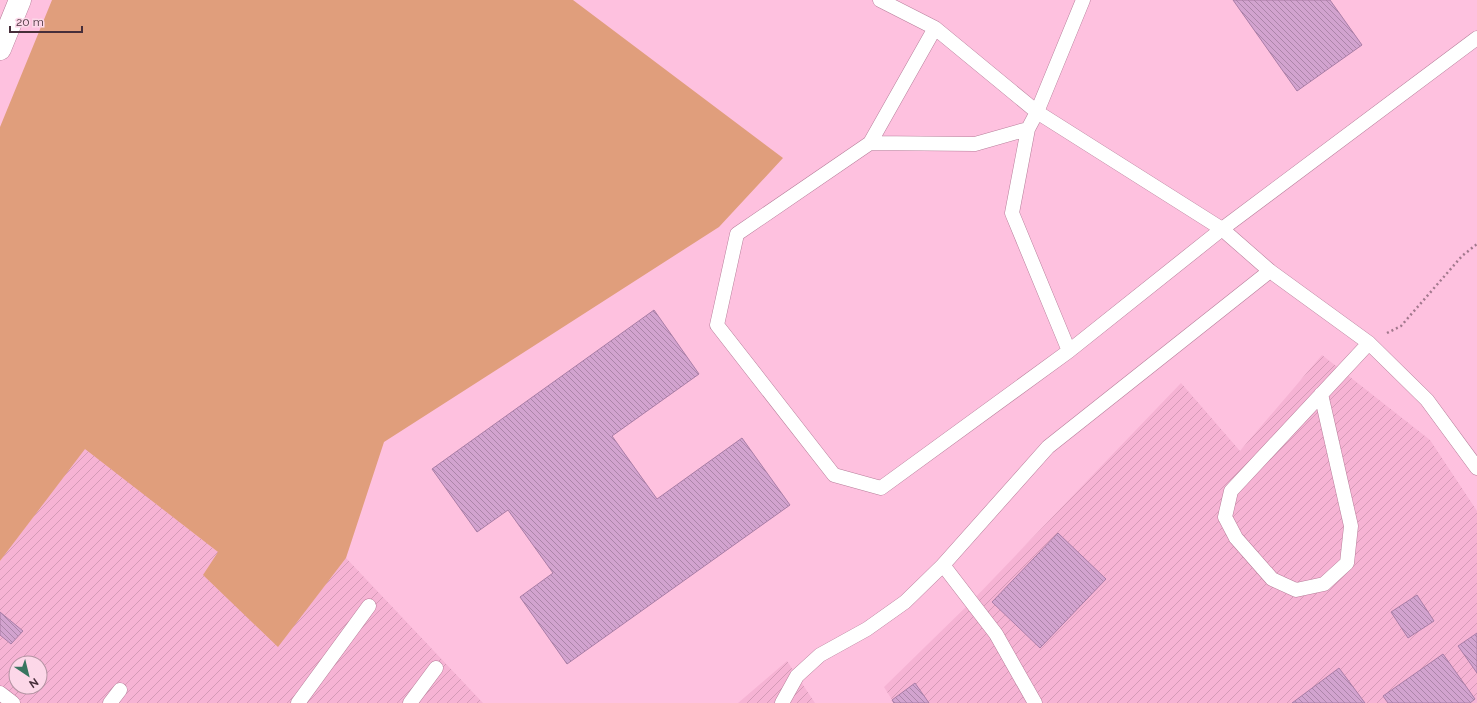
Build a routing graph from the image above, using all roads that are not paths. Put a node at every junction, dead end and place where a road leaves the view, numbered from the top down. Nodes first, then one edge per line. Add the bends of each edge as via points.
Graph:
1 (20, 0) edge
2 (880, 0) edge
3 (1083, 0) edge
4 (935, 28) junction
5 (1477, 38) edge
6 (0, 49) edge
7 (1037, 112) junction
8 (1028, 129) junction
9 (870, 143) junction
10 (1222, 229) junction
11 (1270, 271) junction
12 (1369, 343) junction
13 (1070, 351) junction
14 (1321, 394) junction
15 (1477, 468) edge
16 (943, 565) junction
17 (369, 606) dead end
18 (436, 668) dead end
19 (120, 690) dead end
20 (0, 693) edge
21 (13, 703) edge
22 (110, 703) edge
23 (298, 703) edge
24 (410, 703) edge
25 (782, 703) edge
26 (1034, 703) edge

1 - 6 street
2 - 4 lane
3 - 7 lane
4 - 7 lane
4 - 9 lane
5 - 10 lane
7 - 8 lane
7 - 10 lane
8 - 9 lane via 975,144
8 - 13 lane via 1012,213
9 - 13 lane via 737,234 717,325 834,475 881,488
10 - 11 lane
10 - 13 lane
11 - 12 lane
11 - 16 lane via 1048,447
12 - 14 lane
12 - 15 lane via 1427,400
14 - 14 lane via 1231,491 1225,517 1236,538 1272,579 1296,590 1324,584 1347,563 1351,526
16 - 25 lane via 905,602 868,629 820,655 797,676
16 - 26 lane via 996,634
17 - 23 lane
18 - 24 lane
19 - 22 lane
20 - 21 lane

